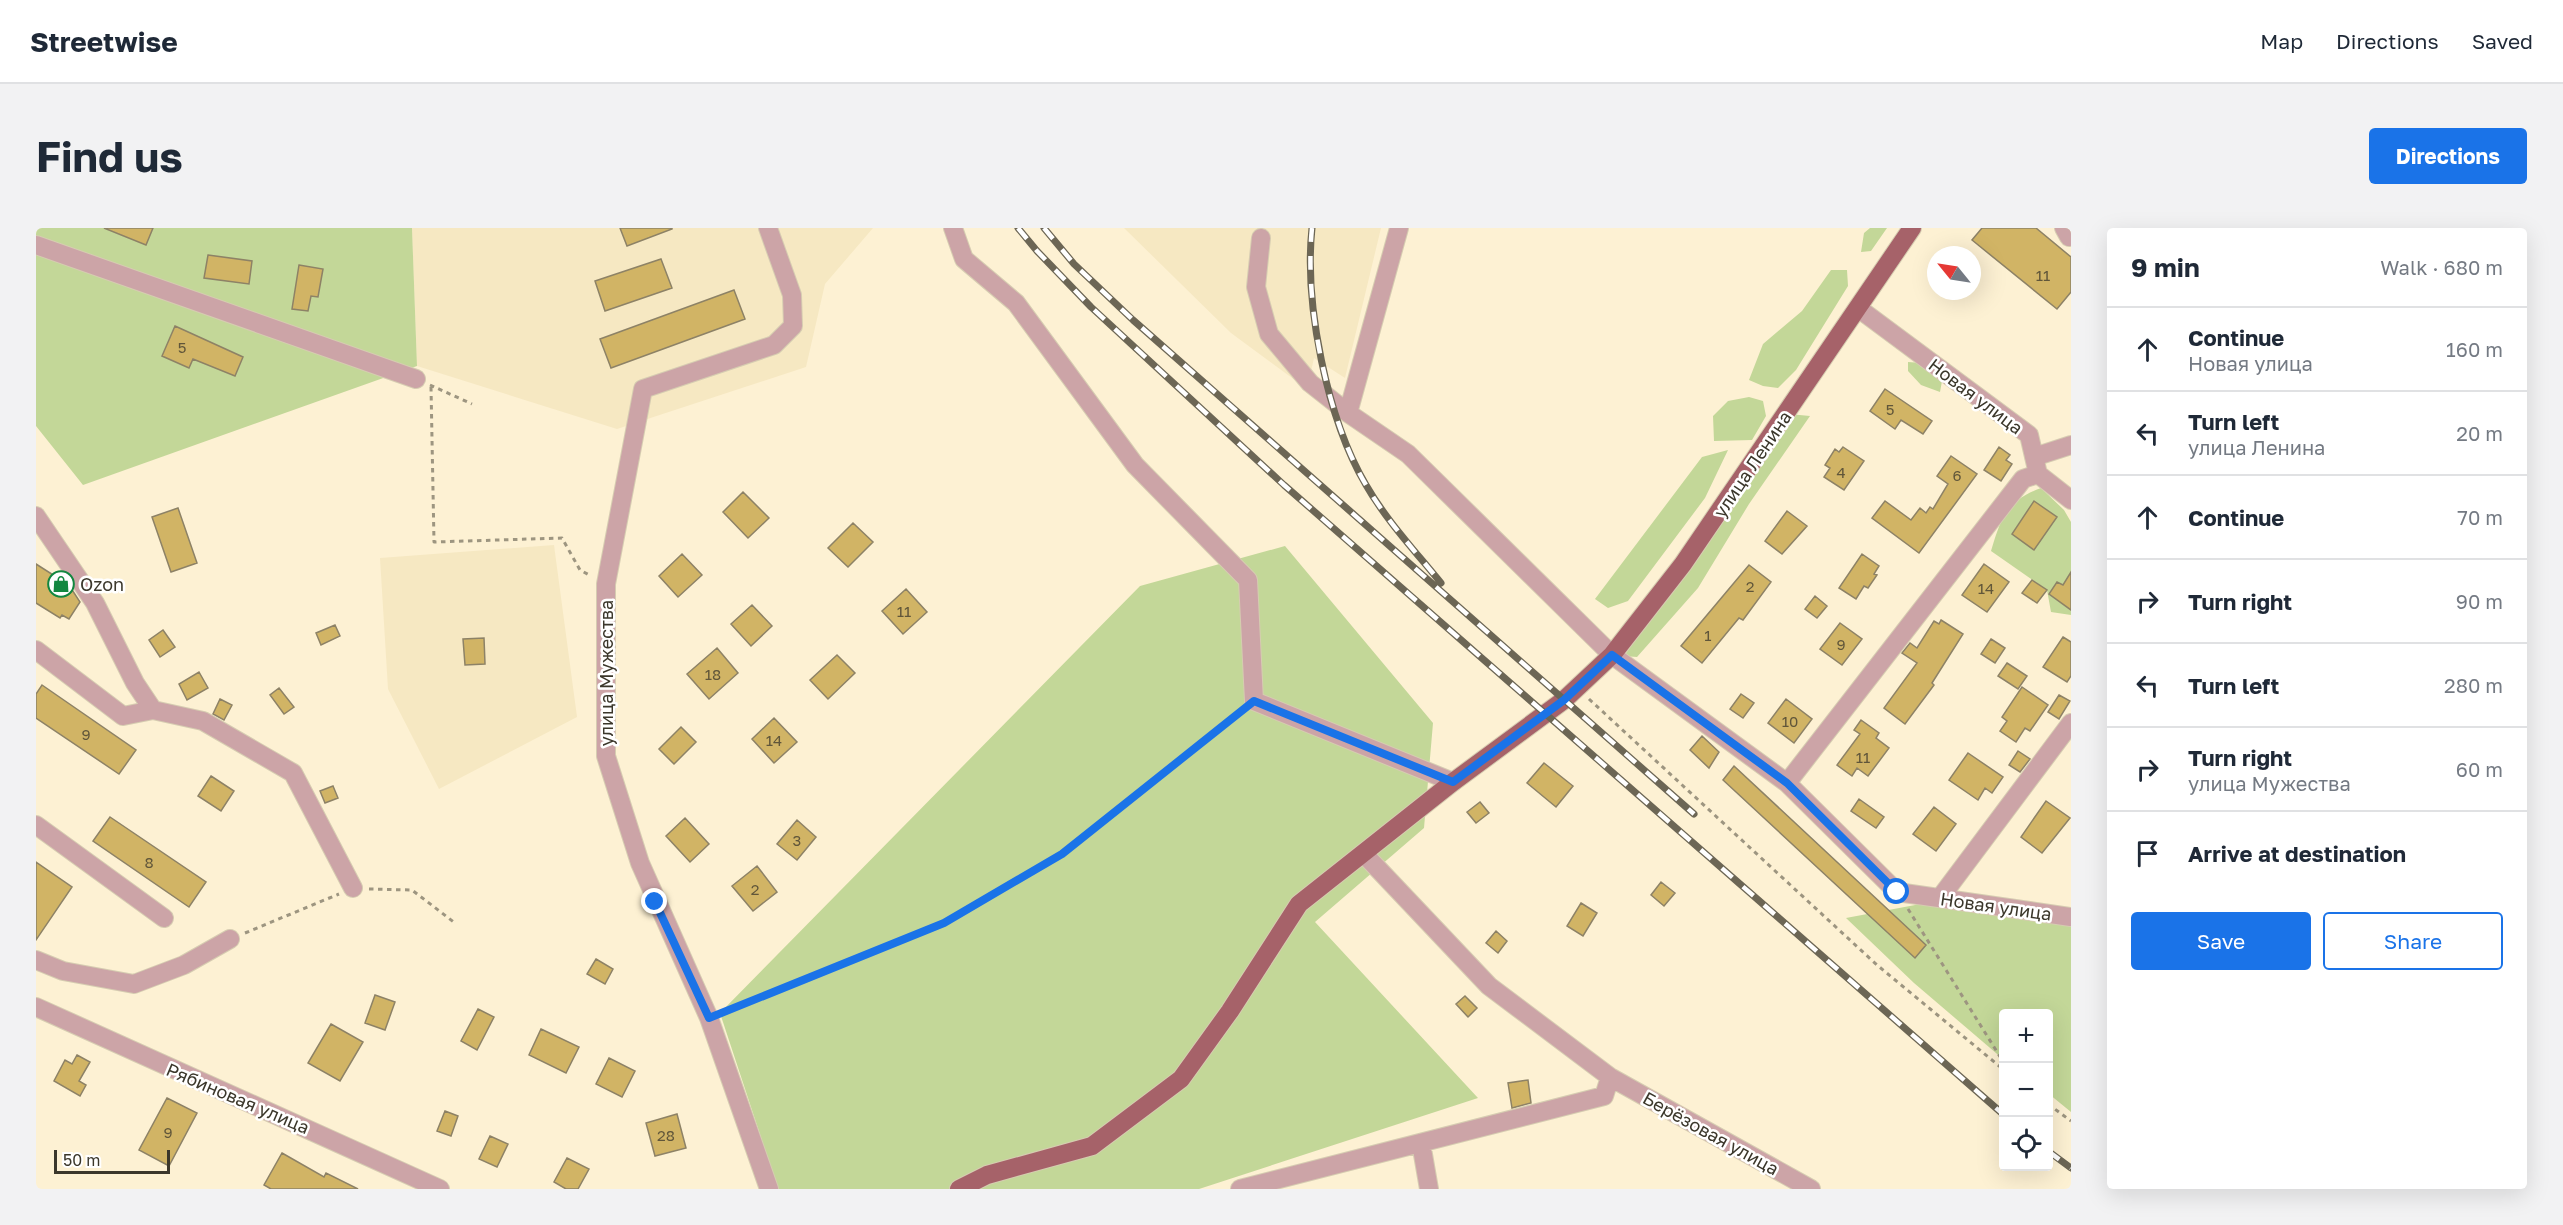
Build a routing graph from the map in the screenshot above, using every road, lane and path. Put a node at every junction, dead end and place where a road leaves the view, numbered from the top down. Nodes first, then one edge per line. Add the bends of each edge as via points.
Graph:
1 (768, 228) edge
2 (953, 228) edge
3 (1399, 228) edge
4 (1912, 228) edge
5 (1261, 238) dead end
6 (36, 245) edge
7 (1858, 308) junction
8 (424, 383) junction
9 (472, 404) dead end
10 (1348, 413) junction
11 (2071, 445) edge
12 (2036, 466) junction
13 (2071, 500) edge
14 (36, 516) edge
15 (606, 584) junction
16 (36, 650) edge
17 (1612, 655) junction
18 (1577, 689) junction
19 (1254, 701) junction
20 (153, 710) junction
21 (2071, 723) edge
22 (1453, 782) junction
23 (1787, 783) junction
24 (36, 825) edge
25 (1364, 854) junction
26 (353, 888) junction
27 (1897, 892) junction
28 (1940, 898) junction
29 (2071, 917) edge
30 (165, 918) dead end
31 (455, 923) dead end
32 (230, 939) joint
33 (36, 960) edge
34 (36, 1007) edge
35 (709, 1018) junction
36 (1999, 1055) edge
37 (1999, 1066) edge
38 (1610, 1077) junction
39 (2053, 1107) edge
40 (2071, 1121) edge
41 (1420, 1143) junction
42 (440, 1189) edge
43 (768, 1189) edge
44 (959, 1189) edge
45 (1244, 1189) edge
46 (1429, 1189) edge
47 (1811, 1189) edge

1 - 15 street, улица Мужества via 792,295 793,327 774,345 643,389
2 - 19 street via 964,259 1016,303 1135,465 1248,580
3 - 10 street
4 - 7 main road, улица Ленина
5 - 10 street via 1256,287 1269,334 1310,383
6 - 8 street
7 - 12 street, Новая улица via 2029,435
7 - 17 main road, улица Ленина via 1683,564
8 - 9 path
8 - 15 path via 434,542 562,538 580,570
10 - 17 street via 1408,454
11 - 12 street
12 - 13 street, Новая улица
12 - 23 street
14 - 20 street via 95,603
15 - 35 street, улица Мужества via 606,756 647,883
16 - 20 street via 123,716
17 - 18 main road, улица Ленина
17 - 23 street
18 - 22 main road, улица Ленина
18 - 37 path via 1876,965
19 - 22 street
19 - 35 path via 1062,854 963,912
20 - 26 street via 203,721 293,773
21 - 28 street
22 - 25 main road, улица Ленина
23 - 27 street
24 - 30 street
25 - 38 street, Берёзовая улица via 1489,986
25 - 44 main road, улица Ленина via 1299,904 1181,1079 1092,1146 987,1175
26 - 31 path via 412,890
26 - 32 path
27 - 28 street, Новая улица
27 - 36 path
28 - 29 street, Новая улица
32 - 33 street via 184,965 134,984 63,971
34 - 42 street, Рябиновая улица
35 - 43 street, улица Мужества
38 - 41 street via 1604,1096
38 - 47 street, Берёзовая улица
39 - 40 path
41 - 45 street
41 - 46 street

